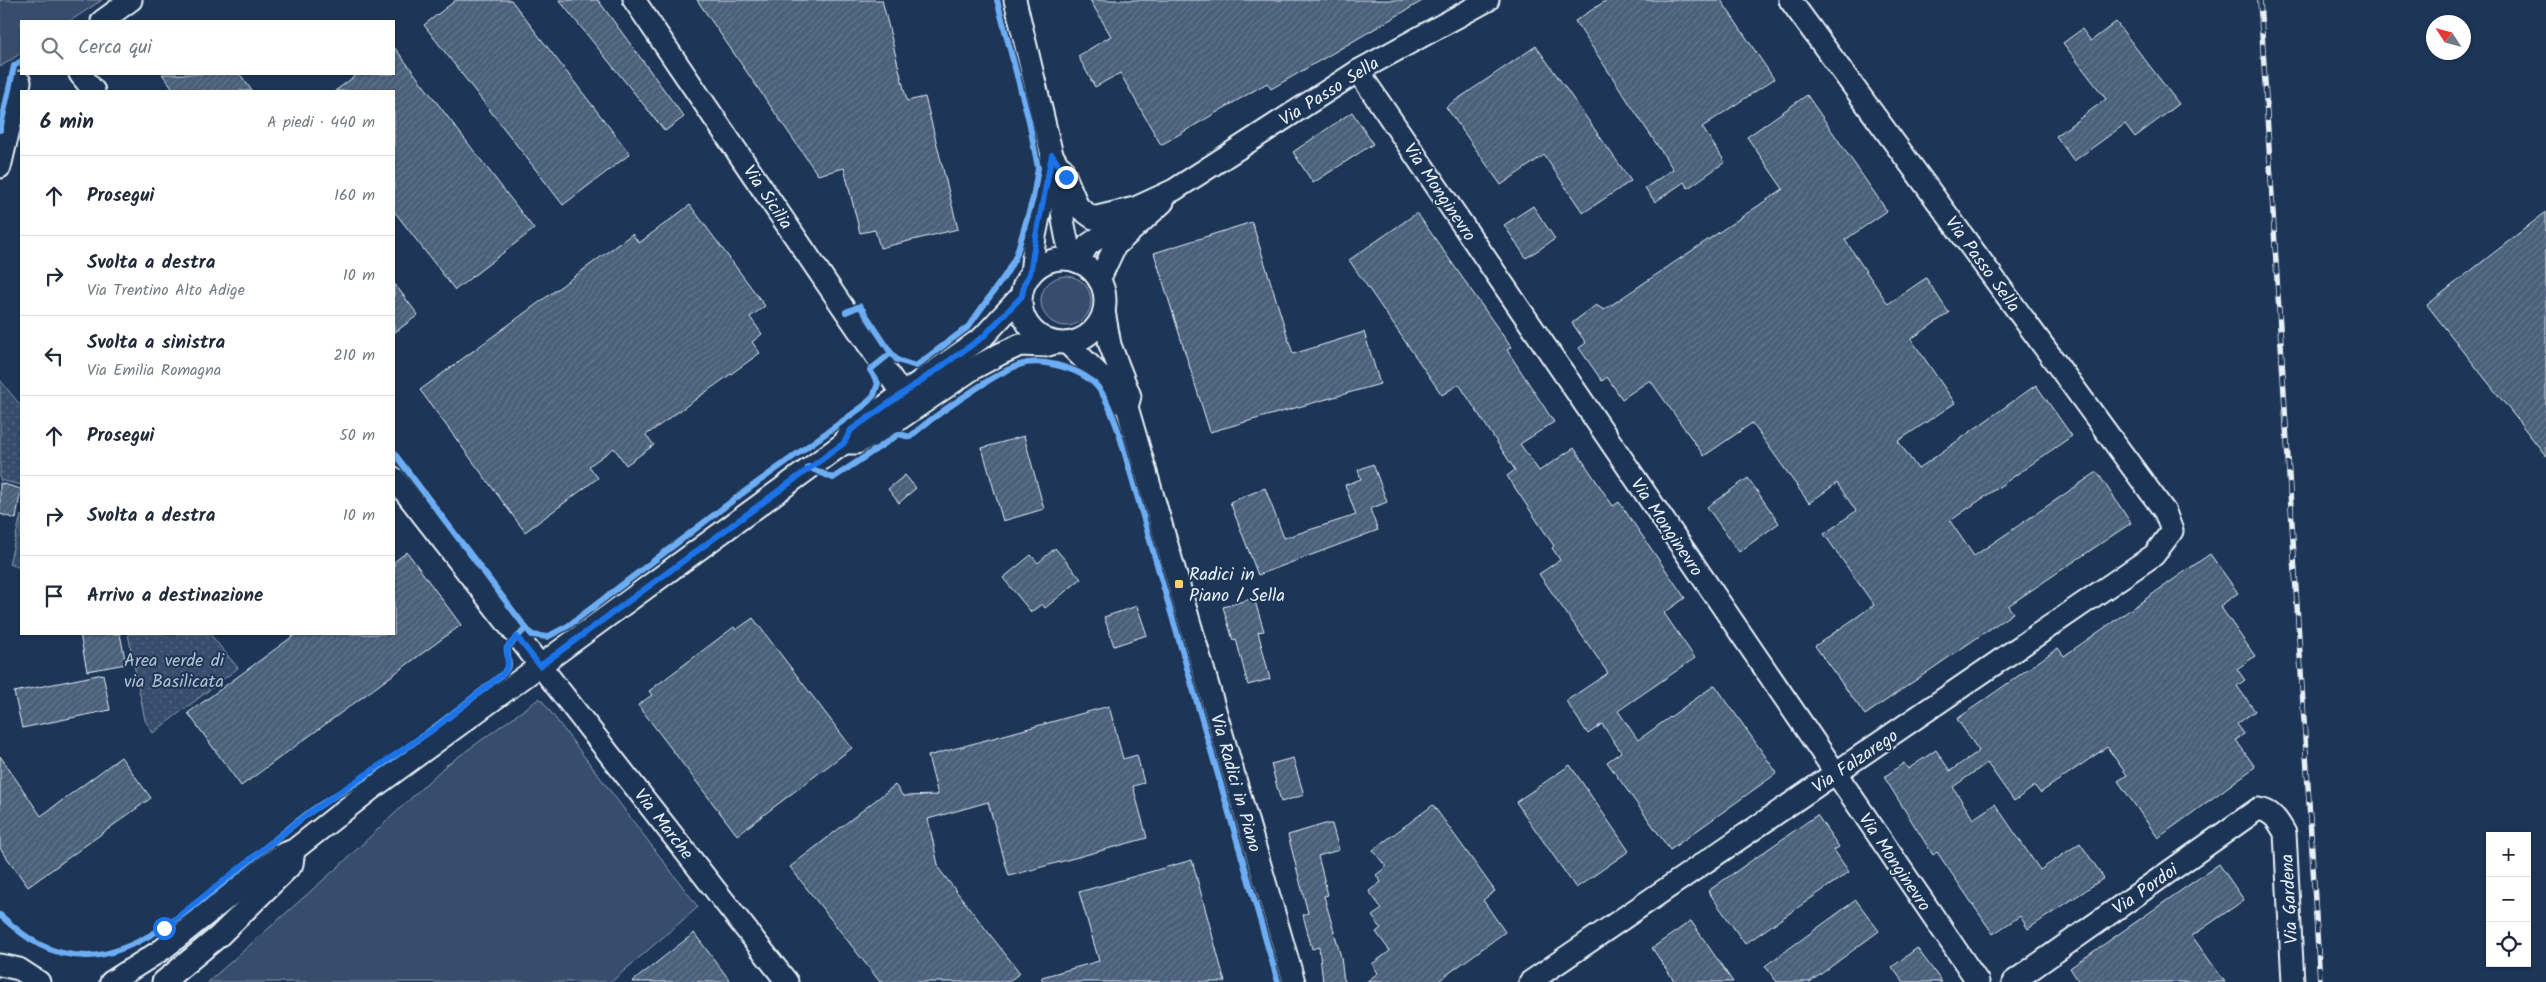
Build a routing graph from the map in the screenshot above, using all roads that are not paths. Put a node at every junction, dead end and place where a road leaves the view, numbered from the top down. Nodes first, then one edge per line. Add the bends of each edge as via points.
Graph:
1 (131, 0) edge
2 (634, 0) edge
3 (1015, 0) edge
4 (1488, 0) edge
5 (1790, 0) edge
6 (103, 20) edge
7 (1358, 71) junction
8 (81, 75) edge
9 (26, 78) edge
10 (22, 90) edge
11 (93, 90) edge
12 (0, 94) edge
13 (20, 99) edge
14 (1057, 162) junction
15 (0, 167) edge
16 (1174, 190) junction
17 (1134, 208) junction
18 (1075, 261) junction
19 (1030, 274) junction
20 (1099, 280) junction
21 (1022, 296) junction
22 (1104, 311) junction
23 (1062, 343) junction
24 (902, 394) junction
25 (1127, 407) junction
26 (844, 443) junction
27 (395, 479) edge
28 (2172, 531) joint
29 (540, 666) junction
30 (1836, 774) junction
31 (2277, 819) joint
32 (294, 850) junction
33 (0, 949) edge
34 (10, 967) edge
35 (39, 982) edge
36 (111, 982) edge
37 (164, 982) edge
38 (787, 982) edge
39 (1294, 982) edge
40 (1530, 982) edge
41 (1978, 982) edge
42 (2013, 982) edge
43 (2293, 982) edge

1 - 6 street
2 - 24 street, Via Sicilia
3 - 14 street
4 - 7 street, Via Passo Sella
5 - 28 street, Via Passo Sella via 2165,512
7 - 16 street, Via Passo Sella
7 - 30 street, Via Monginevro
8 - 11 street
9 - 10 street
9 - 12 street
13 - 15 street
14 - 17 street, Via Passo Sella via 1078,207 1093,218
14 - 18 street via 1065,234
14 - 19 street via 1036,236
16 - 17 street, Via Passo Sella
16 - 20 street, Via Passo Sella via 1115,246
17 - 18 street, Via Passo Sella via 1123,221 1088,245
18 - 19 street via 1046,262
18 - 20 street via 1093,271
19 - 21 street
20 - 22 street via 1105,300
21 - 23 street via 1026,321 1034,331 1045,339
21 - 24 street via 983,337
22 - 23 street via 1090,333 1080,340
22 - 25 street via 1110,345 1130,396
23 - 25 street via 1104,379 1116,398
23 - 26 street via 1020,345 1000,354 892,424 857,443
24 - 26 street via 851,430
25 - 39 street, Via Radici in Piano
26 - 29 street
27 - 29 street, Via Marche
28 - 30 street, Via Falzarego via 2154,555
29 - 32 street
29 - 38 street, Via Marche
30 - 40 street, Via Falzarego
30 - 41 street, Via Monginevro
31 - 42 street, Via Pordoi via 2268,810 2258,809
31 - 43 street, Via Gardena via 2286,833
32 - 36 street via 281,855 163,949
32 - 37 street via 292,864 219,936
33 - 34 street
34 - 35 street

